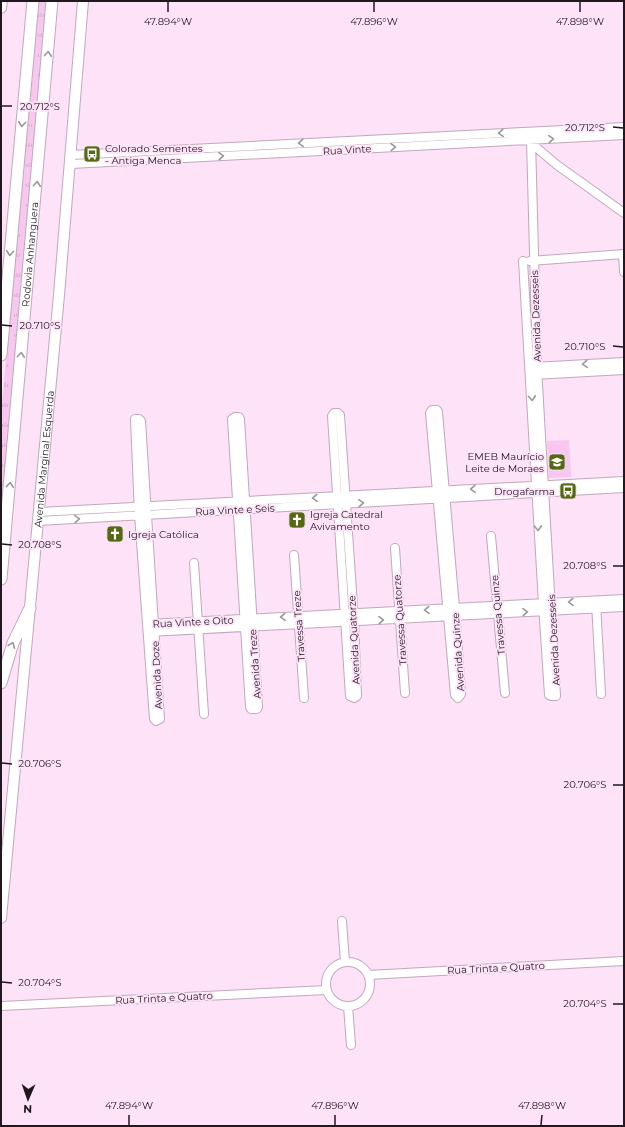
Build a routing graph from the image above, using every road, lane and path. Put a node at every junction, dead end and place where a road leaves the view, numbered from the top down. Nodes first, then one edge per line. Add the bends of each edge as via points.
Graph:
1 (2, 1) edge
2 (33, 1) edge
3 (52, 1) edge
4 (83, 1) edge
5 (1, 8) edge
6 (624, 127) edge
7 (624, 135) edge
8 (531, 141) junction
9 (71, 159) junction
10 (624, 213) edge
11 (534, 246) junction
12 (623, 254) edge
13 (523, 261) junction
14 (534, 261) junction
15 (624, 272) edge
16 (1, 355) edge
17 (624, 362) edge
18 (624, 370) edge
19 (534, 371) junction
20 (139, 449) dead end
21 (339, 461) junction
22 (624, 481) edge
23 (624, 488) edge
24 (540, 490) junction
25 (441, 495) junction
26 (342, 501) junction
27 (242, 506) junction
28 (143, 511) junction
29 (39, 517) junction
30 (491, 536) dead end
31 (395, 548) dead end
32 (294, 555) dead end
33 (194, 563) dead end
34 (1, 579) edge
35 (624, 599) edge
36 (596, 605) junction
37 (543, 607) junction
38 (552, 607) junction
39 (624, 607) edge
40 (30, 608) junction
41 (498, 610) junction
42 (451, 612) junction
43 (399, 615) junction
44 (349, 618) junction
45 (298, 620) junction
46 (248, 623) junction
47 (199, 626) junction
48 (150, 628) junction
49 (1, 683) edge
50 (405, 693) dead end
51 (505, 693) dead end
52 (601, 694) dead end
53 (304, 698) dead end
54 (204, 714) dead end
55 (1, 918) edge
56 (342, 921) dead end
57 (624, 961) edge
58 (345, 962) junction
59 (368, 974) junction
60 (327, 990) junction
61 (1, 1006) edge
62 (348, 1006) junction
63 (351, 1045) dead end

1 - 5 main road
2 -> 16 highway, Rodovia Anhanguera
34 -> 3 highway, Rodovia Anhanguera
4 - 9 main road, Avenida Marginal Esquerda
6 -> 9 street, Rua Vinte
8 -> 7 street, Rua Vinte
9 -> 8 street, Rua Vinte
8 - 10 street via 557,165
8 - 11 street, Avenida Dezesseis
9 - 29 main road, Avenida Marginal Esquerda
11 - 13 street
11 - 14 street, Avenida Dezesseis
12 - 14 street
12 - 15 street
13 - 14 street
13 - 19 street, Avenida Dezesseis
14 - 19 street, Avenida Dezesseis
17 -> 19 street
18 - 19 street
19 - 24 street, Avenida Dezesseis
20 - 28 street, Avenida Doze
21 - 21 street, Avenida Quatorze via 340,415 334,413 332,416
21 - 26 street, Avenida Quatorze
22 - 24 street, Rua Vinte e Seis
23 - 24 street, Rua Vinte e Seis
24 - 25 street, Rua Vinte e Seis
24 -> 37 street, Avenida Dezesseis
24 - 38 street, Avenida Dezesseis
25 - 25 street, Avenida Quinze via 438,412 432,410 430,413
25 - 26 street, Rua Vinte e Seis
25 - 42 street, Avenida Quinze
26 - 27 street, Rua Vinte e Seis
26 - 44 street, Avenida Quatorze
27 - 27 street, Avenida Treze via 240,419 234,417 232,419
27 - 28 street, Rua Vinte e Seis
27 - 46 street, Avenida Treze
28 - 29 street, Rua Vinte e Seis
28 - 48 street, Avenida Doze
29 - 40 main road, Avenida Marginal Esquerda
30 - 41 street, Travessa Quinze
31 - 43 street, Travessa Quatorze
32 - 45 street, Travessa Treze
33 - 47 street
35 - 36 street, Rua Vinte e Oito
36 - 38 street, Rua Vinte e Oito
36 - 39 street, Rua Vinte e Oito
36 - 52 street
37 - 38 street, Rua Vinte e Oito
37 - 38 street, Avenida Dezesseis via 549,695 556,696
37 - 41 street, Rua Vinte e Oito
49 -> 40 highway via 13,643
40 - 55 main road, Avenida Marginal Esquerda
41 - 42 street, Rua Vinte e Oito
41 - 51 street, Travessa Quinze
42 - 42 street, Avenida Quinze via 455,695 458,698 462,694
42 - 43 street, Rua Vinte e Oito
43 - 44 street, Rua Vinte e Oito
43 - 50 street, Travessa Quatorze
44 - 44 street, Avenida Quatorze via 350,696 354,698 357,696
44 - 45 street, Rua Vinte e Oito
45 - 46 street, Rua Vinte e Oito
45 - 53 street, Travessa Treze
46 - 46 street, Avenida Treze via 250,707 255,709 258,707
46 - 47 street, Rua Vinte e Oito
47 - 48 street, Rua Vinte e Oito
47 - 54 street
48 - 48 street, Avenida Doze via 154,719 156,721 160,719
56 - 58 street
57 - 59 street, Rua Trinta e Quatro
58 - 59 street via 359,965
58 - 60 street via 335,966 329,973 326,981
59 - 62 street via 370,983 367,996 360,1002
60 - 61 street, Rua Trinta e Quatro
60 - 62 street via 338,1004
62 - 63 street

